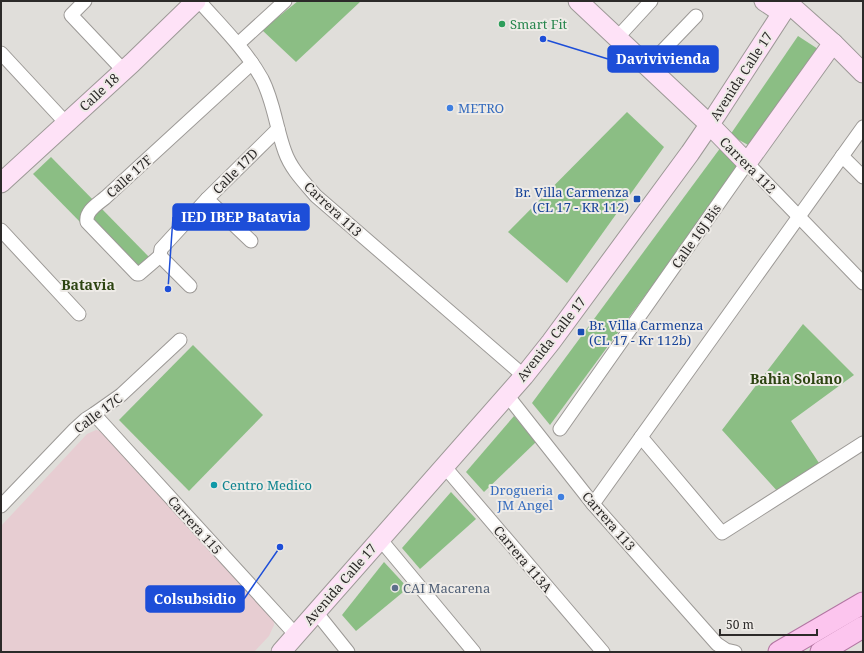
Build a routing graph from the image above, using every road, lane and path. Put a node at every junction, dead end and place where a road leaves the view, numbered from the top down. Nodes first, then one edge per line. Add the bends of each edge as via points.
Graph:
1 (85, 1) edge
2 (198, 1) edge
3 (285, 1) edge
4 (651, 1) edge
5 (764, 1) edge
6 (585, 4) edge
7 (786, 6) edge
8 (696, 16) dead end
9 (616, 38) junction
10 (833, 43) junction
11 (238, 44) junction
12 (1, 53) edge
13 (252, 63) junction
14 (647, 67) junction
15 (123, 70) junction
16 (863, 73) edge
17 (66, 123) junction
18 (710, 125) junction
19 (863, 127) edge
20 (278, 128) junction
21 (842, 156) junction
22 (747, 163) junction
23 (3, 177) edge
24 (863, 177) edge
25 (207, 199) junction
26 (799, 216) junction
27 (1, 230) edge
28 (251, 241) dead end
29 (160, 256) junction
30 (863, 283) edge
31 (190, 286) dead end
32 (79, 314) dead end
33 (180, 340) dead end
34 (524, 376) junction
35 (507, 395) junction
36 (94, 414) junction
37 (560, 429) dead end
38 (641, 437) junction
39 (863, 443) edge
40 (444, 466) junction
41 (593, 504) junction
42 (1, 506) edge
43 (380, 539) junction
44 (863, 602) edge
45 (316, 612) junction
46 (863, 627) edge
47 (296, 635) junction
48 (718, 648) edge
49 (281, 652) edge
50 (348, 652) edge
51 (474, 652) edge
52 (603, 652) edge
53 (735, 652) edge
54 (779, 652) edge
55 (821, 652) edge

1 - 15 street via 70,15
2 - 11 street, Carrera 113
2 - 15 main road, Calle 18
3 - 11 street
4 - 9 street
5 - 7 main road
6 - 9 main road, Carrera 112
7 - 10 main road
7 - 18 main road, Avenida Calle 17
8 - 14 street
9 - 14 main road, Carrera 112
10 - 16 main road
10 - 22 main road, Calle 16J Bis
11 - 13 street, Carrera 113
12 - 17 street
13 - 20 street, Carrera 113 via 270,98
13 - 29 street, Calle 17F via 89,211 87,222 137,274
14 - 18 main road, Carrera 112
15 - 17 main road, Calle 18
17 - 23 main road, Calle 18
18 - 22 main road, Carrera 112
18 - 34 main road, Avenida Calle 17
19 - 21 street
20 - 25 street, Calle 17D
20 - 34 street, Carrera 113 via 292,168 316,196
21 - 24 street
21 - 26 street
22 - 26 street, Carrera 112
22 - 37 street, Calle 16J Bis
25 - 28 street
25 - 29 street, Calle 17D via 161,248
26 - 30 street, Carrera 112
26 - 38 street
27 - 32 street
29 - 31 street
33 - 36 street, Calle 17C via 121,395
34 - 35 main road, Avenida Calle 17
35 - 40 main road, Avenida Calle 17
35 - 41 street, Carrera 113
36 - 42 street, Calle 17C via 75,428
36 - 47 street, Carrera 115
38 - 39 street via 722,533
38 - 41 street
40 - 43 main road, Avenida Calle 17
40 - 52 street, Carrera 113A
41 - 48 street, Carrera 113 via 704,628
43 - 45 main road, Avenida Calle 17
43 - 51 street
44 - 54 main road
45 - 47 main road, Avenida Calle 17
45 - 50 street
46 - 55 main road
47 - 49 main road, Avenida Calle 17
48 - 53 street, Carrera 113

